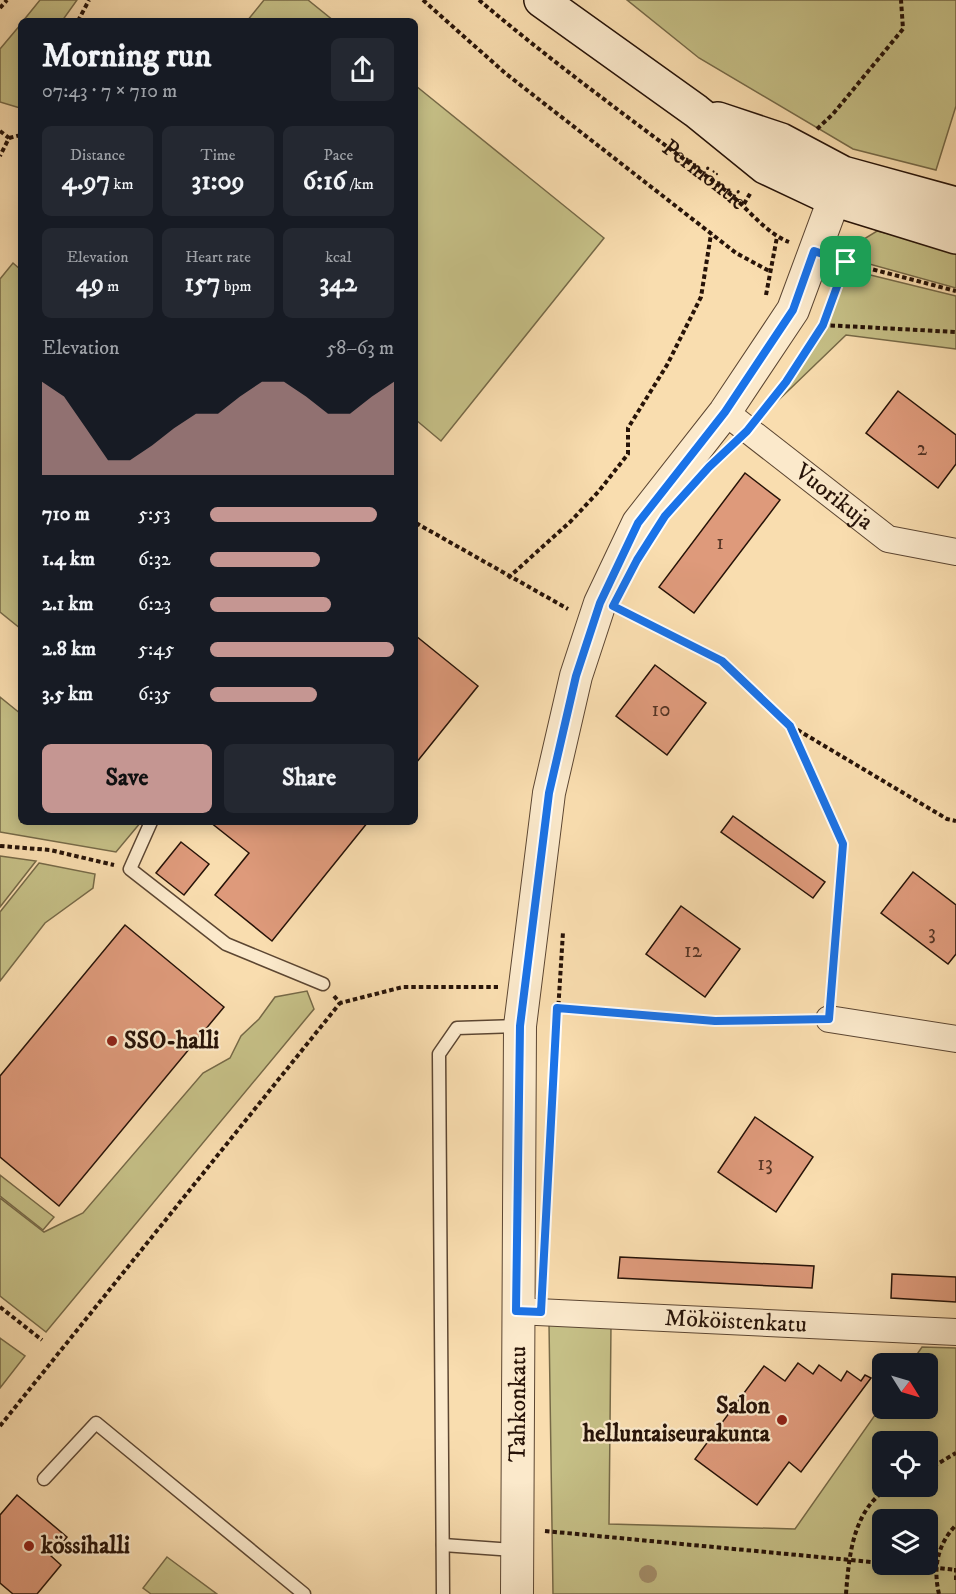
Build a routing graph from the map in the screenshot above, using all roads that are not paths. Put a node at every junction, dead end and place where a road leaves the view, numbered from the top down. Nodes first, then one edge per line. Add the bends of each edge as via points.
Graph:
1 (541, 0) edge
2 (838, 186) junction
3 (956, 204) edge
4 (956, 237) edge
5 (736, 421) junction
6 (956, 552) edge
7 (150, 825) edge
8 (323, 984) road end
9 (522, 1011) junction
10 (829, 1019) road end
11 (956, 1039) edge
12 (516, 1311) junction
13 (956, 1332) edge
14 (44, 1479) dead end
15 (533, 1540) junction
16 (443, 1545) junction
17 (303, 1594) edge
18 (443, 1594) edge
19 (517, 1594) edge

1 - 2 main road, Perniöntie via 696,111 765,167
2 - 3 main road, Perniöntie
2 - 4 main road, Perniöntie
2 - 5 street, Tahkonkatu via 793,310
5 - 6 street, Vuorikuja via 888,539
5 - 9 street, Tahkonkatu via 638,523 600,603 576,676 549,793
7 - 8 lane via 130,869 226,944
9 - 12 street, Tahkonkatu
9 - 16 lane via 458,1028 439,1054
10 - 11 street
12 - 13 street, Mököistenkatu
12 - 15 street, Tahkonkatu
14 - 17 lane via 96,1423
15 - 16 lane
15 - 19 street, Tahkonkatu
16 - 18 lane

